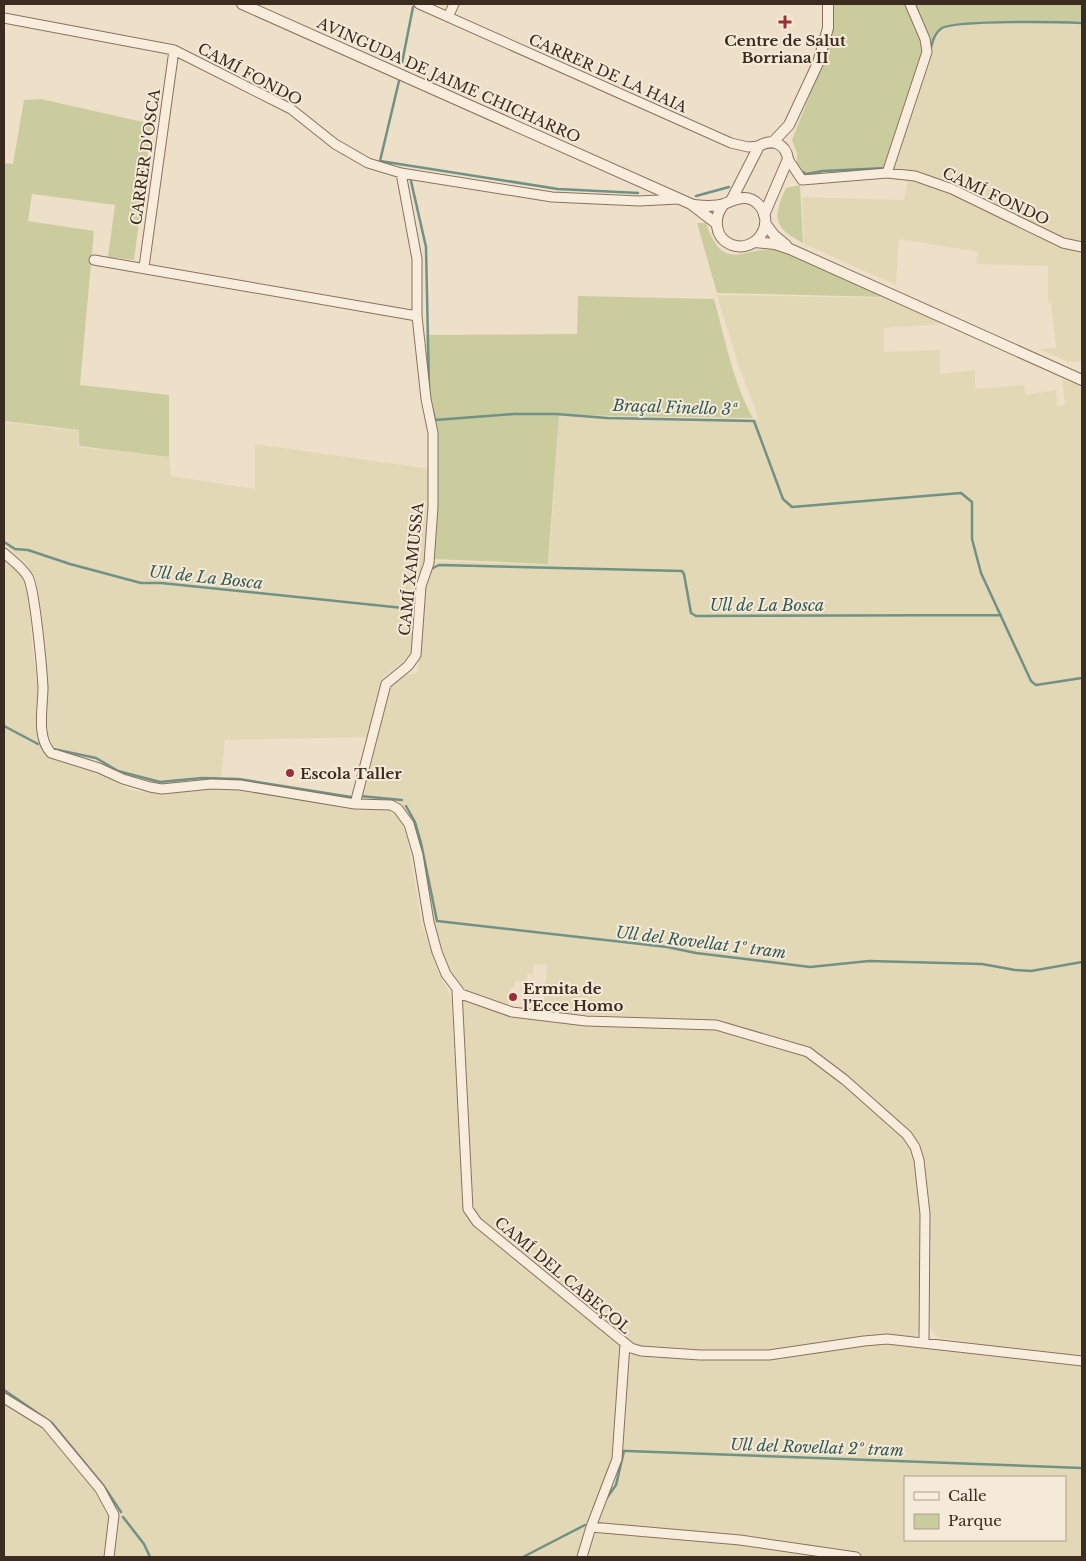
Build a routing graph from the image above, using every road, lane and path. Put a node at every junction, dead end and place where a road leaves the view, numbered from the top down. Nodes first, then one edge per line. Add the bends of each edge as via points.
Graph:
1 (242, 4) edge
2 (419, 4) edge
3 (454, 4) edge
4 (828, 4) edge
5 (910, 4) edge
6 (448, 17) junction
7 (4, 18) edge
8 (174, 50) junction
9 (789, 125) junction
10 (773, 142) junction
11 (759, 146) junction
12 (787, 155) junction
13 (401, 173) junction
14 (887, 173) junction
15 (679, 199) junction
16 (728, 202) junction
17 (691, 204) junction
18 (765, 219) junction
19 (716, 224) junction
20 (755, 242) junction
21 (1082, 247) edge
22 (790, 249) junction
23 (94, 260) dead end
24 (144, 267) junction
25 (417, 316) junction
26 (1082, 380) edge
27 (4, 553) edge
28 (355, 804) junction
29 (457, 991) junction
30 (924, 1342) junction
31 (625, 1344) junction
32 (1082, 1361) edge
33 (4, 1398) edge
34 (591, 1528) junction
35 (109, 1557) edge
36 (582, 1557) edge
37 (856, 1557) edge

1 - 15 street, AVINGUDA DE JAIME CHICHARRO
2 - 6 street
3 - 6 street
4 - 9 street via 828,28 818,63
5 - 14 street via 927,52
6 - 11 street, CARRER DE LA HAIA via 730,142
7 - 8 street, CAMÍ FONDO
8 - 13 street, CAMÍ FONDO via 290,109 335,144 368,163
8 - 24 street, CARRER D'OSCA
9 - 10 street
9 - 12 street
10 - 11 street
10 - 12 street via 782,146
11 - 16 street
12 - 14 street, CAMÍ FONDO via 802,180
12 - 18 street
13 - 15 street, CAMÍ FONDO via 552,197 639,201
13 - 25 street, CAMÍ XAMUSSA via 417,259
14 - 21 street, CAMÍ FONDO via 915,176 952,189 1034,230
15 - 17 street, AVINGUDA DE JAIME CHICHARRO
16 - 17 street via 706,206
16 - 18 street via 744,198 754,202
16 - 19 street via 718,213
17 - 19 street
18 - 20 street via 762,234
18 - 22 street via 774,235
19 - 20 street via 720,235 733,245
20 - 22 street
22 - 26 street
23 - 24 street
24 - 25 street
25 - 28 street, CAMÍ XAMUSSA via 433,432 429,563 421,586 416,655 386,684
27 - 28 street via 23,569 32,588 43,685 43,734 46,748 51,753 150,787 240,785
28 - 29 street via 391,805 409,824 437,952
29 - 30 street via 512,1012 586,1021 716,1026 808,1052 845,1080 907,1136 919,1160 925,1214
29 - 31 street, CAMÍ DEL CABEÇOL via 468,1209 477,1222
30 - 31 street, CAMÍ DEL CABEÇOL via 872,1340 769,1356 641,1351
30 - 32 street, CAMÍ DEL CABEÇOL
31 - 34 street via 617,1459
33 - 35 street via 46,1424 100,1489 114,1515
34 - 36 street
34 - 37 street via 740,1540

